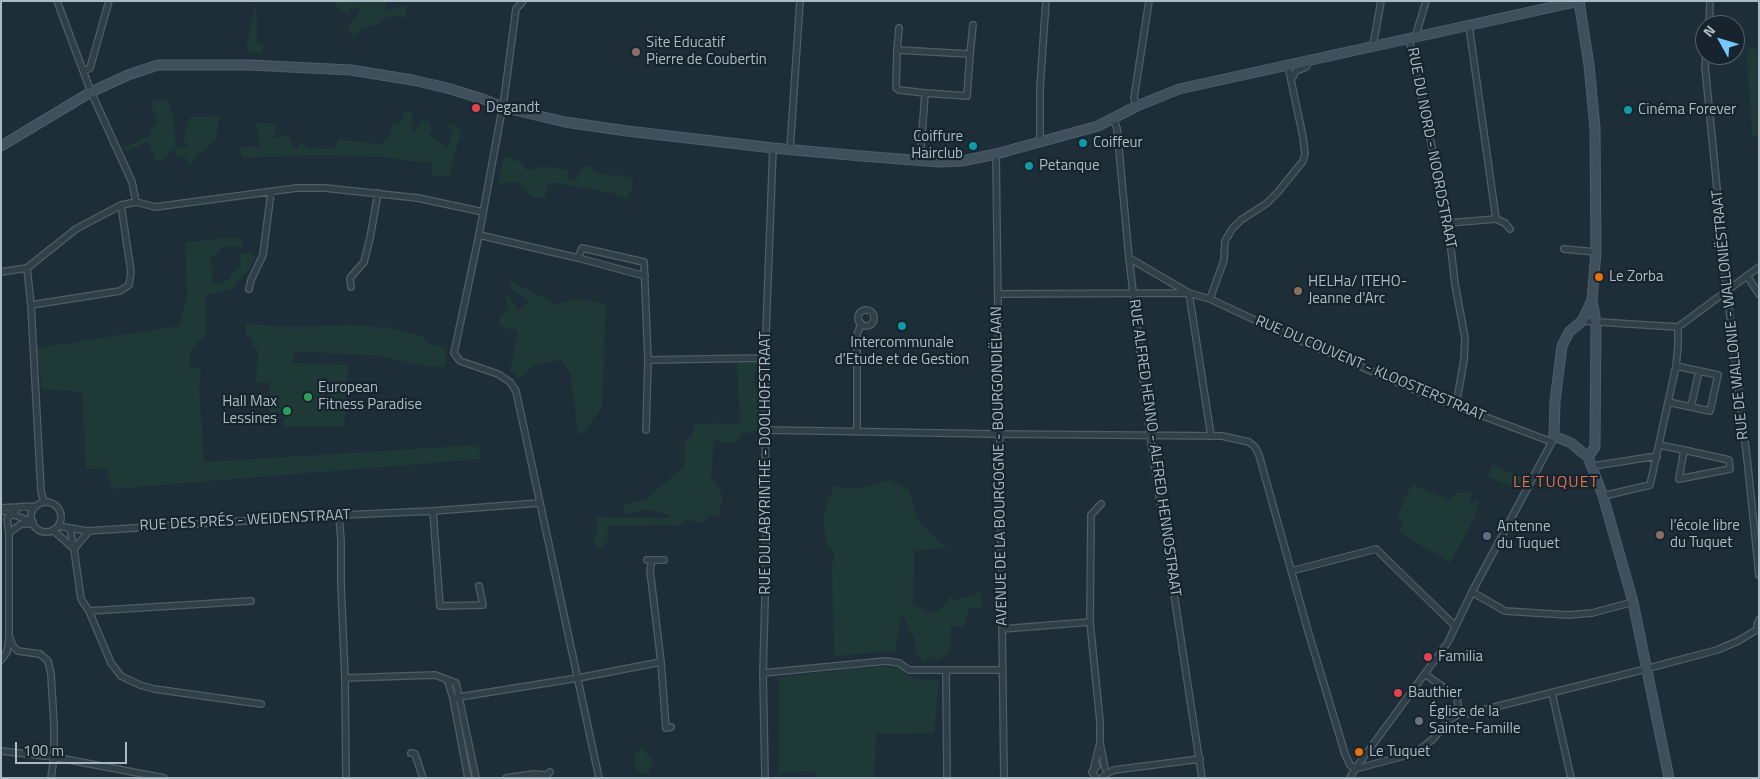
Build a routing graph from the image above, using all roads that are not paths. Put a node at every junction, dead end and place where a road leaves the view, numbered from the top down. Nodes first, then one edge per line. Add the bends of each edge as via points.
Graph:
1 (57, 1) edge
2 (109, 1) edge
3 (523, 1) edge
4 (800, 1) edge
5 (1046, 1) edge
6 (1150, 1) edge
7 (1381, 1) edge
8 (1426, 1) edge
9 (1579, 1) edge
10 (1710, 1) edge
11 (1709, 15) edge
12 (973, 25) dead end
13 (1468, 26) junction
14 (898, 28) dead end
15 (1412, 38) junction
16 (1373, 46) junction
17 (897, 50) junction
18 (970, 54) junction
19 (1309, 62) junction
20 (1705, 65) edge
21 (1288, 66) junction
22 (84, 72) junction
23 (1291, 80) junction
24 (92, 92) junction
25 (925, 93) junction
26 (1137, 106) junction
27 (502, 107) junction
28 (1113, 118) junction
29 (1040, 142) junction
30 (1, 146) edge
31 (773, 148) junction
32 (790, 150) junction
33 (996, 154) junction
34 (920, 161) junction
35 (271, 192) junction
36 (378, 193) junction
37 (136, 202) junction
38 (121, 205) junction
39 (483, 212) junction
40 (1496, 219) junction
41 (1448, 223) junction
42 (1510, 229) dead end
43 (479, 236) junction
44 (1564, 249) dead end
45 (1596, 252) junction
46 (578, 258) junction
47 (1129, 258) junction
48 (1759, 267) edge
49 (27, 268) junction
50 (1, 272) edge
51 (645, 276) junction
52 (1747, 276) junction
53 (351, 287) dead end
54 (249, 289) dead end
55 (1727, 291) junction
56 (1133, 293) junction
57 (1189, 293) junction
58 (998, 294) junction
59 (1759, 294) edge
60 (1210, 299) junction
61 (1592, 300) junction
62 (31, 305) junction
63 (1582, 321) junction
64 (861, 323) dead end
65 (1596, 323) junction
66 (1678, 327) junction
67 (765, 358) junction
68 (648, 360) junction
69 (1676, 366) junction
70 (1699, 371) junction
71 (1668, 402) junction
72 (1456, 405) junction
73 (1691, 407) junction
74 (646, 430) dead end
75 (766, 430) junction
76 (857, 432) junction
77 (999, 434) junction
78 (1150, 436) junction
79 (1212, 436) junction
80 (1553, 439) junction
81 (1659, 445) junction
82 (1684, 450) junction
83 (1657, 456) junction
84 (1588, 457) junction
85 (1593, 466) junction
86 (1603, 496) junction
87 (44, 502) junction
88 (539, 503) junction
89 (1101, 504) dead end
90 (19, 506) junction
91 (36, 506) junction
92 (1, 509) edge
93 (432, 511) junction
94 (12, 513) junction
95 (339, 515) junction
96 (33, 523) junction
97 (56, 528) junction
98 (70, 529) junction
99 (89, 531) junction
100 (8, 533) junction
101 (74, 549) junction
102 (664, 560) dead end
103 (1291, 571) junction
104 (1759, 575) edge
105 (480, 586) dead end
106 (1472, 592) junction
107 (251, 600) dead end
108 (1634, 602) junction
109 (89, 612) junction
110 (1759, 620) edge
111 (1090, 622) junction
112 (1455, 626) junction
113 (1002, 629) junction
114 (1759, 629) edge
115 (9, 636) junction
116 (1, 660) edge
117 (661, 662) junction
118 (1647, 669) junction
119 (946, 670) junction
120 (1003, 670) junction
121 (763, 673) junction
122 (1425, 674) junction
123 (345, 678) junction
124 (578, 678) junction
125 (447, 679) junction
126 (1552, 693) junction
127 (453, 698) junction
128 (461, 698) junction
129 (261, 704) dead end
130 (1459, 714) junction
131 (671, 727) dead end
132 (1100, 743) junction
133 (1, 751) edge
134 (411, 753) dead end
135 (54, 757) junction
136 (1200, 759) junction
137 (1094, 767) junction
138 (1355, 769) junction
139 (550, 772) dead end
140 (1105, 774) edge
141 (1094, 777) edge
142 (51, 778) edge
143 (164, 778) edge
144 (346, 778) edge
145 (423, 778) edge
146 (468, 778) edge
147 (476, 778) edge
148 (506, 778) edge
149 (599, 778) edge
150 (765, 778) edge
151 (946, 778) edge
152 (1004, 778) edge
153 (1202, 778) edge
154 (1350, 778) edge
155 (1571, 778) edge
156 (1669, 778) edge

1 - 22 street
2 - 22 street via 90,68
3 - 27 street via 516,9
4 - 32 street
5 - 29 street
6 - 26 street via 1134,98
7 - 16 street
8 - 15 street
9 - 13 street
9 - 45 street via 1596,128
10 - 11 street
12 - 18 street
13 - 15 street
13 - 40 street
14 - 17 street
15 - 16 street
15 - 41 street, RUE DU NORD - NOORDSTRAAT
16 - 19 street
17 - 18 street
17 - 25 street via 896,89
18 - 25 street via 967,96
19 - 21 street
19 - 23 street via 1296,71
20 - 55 street, RUE DE WALLONIE - WALLONIËSTRAAT
21 - 23 street
21 - 26 street via 1179,89
22 - 24 street
23 - 60 street via 1303,137 1303,161 1267,203 1232,229 1225,241 1224,260
24 - 27 street via 158,65 293,66 351,70 412,80
24 - 30 street
24 - 37 street via 132,182
25 - 34 street
26 - 28 street
27 - 31 street via 566,122
27 - 39 street
28 - 29 street via 1098,126
28 - 47 street, RUE ALFRED HENNO - ALFRED HENNOSTRAAT via 1117,128
29 - 33 street
31 - 32 street
31 - 67 street, RUE DU LABYRINTHE - DOOLHOFSTRAAT
32 - 34 street
33 - 34 street via 962,162
33 - 58 street, AVENUE DE LA BOURGOGNE - BOURGONDIËLAAN
35 - 36 street via 325,188
35 - 37 street via 155,207
35 - 54 street via 263,255
36 - 39 street
36 - 53 street via 364,262 350,278
37 - 38 street
38 - 49 street via 76,228
38 - 62 street via 131,272 129,285 120,291
39 - 43 street
40 - 41 street
40 - 42 street
41 - 72 street, RUE DU NORD - NOORDSTRAAT via 1465,338
43 - 46 street
43 - 88 street via 454,353 460,361 498,374 510,382 516,392
44 - 45 street
45 - 61 street
46 - 51 street
46 - 51 street via 582,248 644,262
47 - 56 street, RUE ALFRED HENNO - ALFRED HENNOSTRAAT
47 - 57 street, RUE DU COUVENT - KLOOSTERSTRAAT
48 - 52 street
49 - 50 street
49 - 62 street
51 - 68 street
52 - 55 street
52 - 59 street
55 - 66 street
55 - 104 street, RUE DE WALLONIE - WALLONIËSTRAAT
56 - 57 street, RUE DU COUVENT - KLOOSTERSTRAAT
56 - 58 street, RUE DU COUVENT - KLOOSTERSTRAAT
56 - 78 street, RUE ALFRED HENNO - ALFRED HENNOSTRAAT
57 - 60 street, RUE DU COUVENT - KLOOSTERSTRAAT
57 - 79 street
58 - 77 street, AVENUE DE LA BOURGOGNE - BOURGONDIËLAAN
60 - 72 street, RUE DU COUVENT - KLOOSTERSTRAAT via 1347,362
61 - 63 street
61 - 65 street
62 - 87 street
63 - 65 street
63 - 80 street via 1568,332 1562,346
64 - 76 street via 857,336
65 - 66 street
65 - 84 street via 1595,447
66 - 69 street
67 - 68 street
67 - 75 street, RUE DU LABYRINTHE - DOOLHOFSTRAAT
68 - 74 street
69 - 70 street
69 - 71 street
70 - 73 street
70 - 73 street via 1718,376 1710,411
71 - 73 street
71 - 81 street
72 - 80 street, RUE DU COUVENT - KLOOSTERSTRAAT
75 - 76 street
75 - 121 street, RUE DU LABYRINTHE - DOOLHOFSTRAAT
76 - 77 street
77 - 78 street
77 - 113 street, AVENUE DE LA BOURGOGNE - BOURGONDIËLAAN
78 - 79 street
78 - 136 street, RUE ALFRED HENNO - ALFRED HENNOSTRAAT
79 - 103 street via 1239,439 1255,446
80 - 84 street via 1571,443
80 - 106 street
81 - 82 street
81 - 83 street
82 - 82 street via 1679,480 1730,469 1729,460
83 - 85 street
83 - 86 street via 1650,485
84 - 85 street
85 - 86 street
86 - 108 street
87 - 91 street, RUE DES PRÉS - WEIDENSTRAAT
87 - 97 street via 53,503 59,509 61,518
88 - 93 street, RUE DES PRÉS - WEIDENSTRAAT
88 - 124 street
89 - 111 street via 1091,515
90 - 91 street, RUE DES PRÉS - WEIDENSTRAAT
90 - 92 street, RUE DES PRÉS - WEIDENSTRAAT
90 - 94 street
91 - 96 street
92 - 94 street, RUE DES PRÉS - WEIDENSTRAAT
93 - 95 street, RUE DES PRÉS - WEIDENSTRAAT
93 - 105 street via 440,606 483,605
94 - 96 street, RUE DES PRÉS - WEIDENSTRAAT
94 - 100 street via 8,519
95 - 99 street, RUE DES PRÉS - WEIDENSTRAAT
95 - 123 street
96 - 97 street, RUE DES PRÉS - WEIDENSTRAAT via 42,531
96 - 100 street via 21,524
97 - 98 street, RUE DES PRÉS - WEIDENSTRAAT
97 - 101 street
98 - 99 street, RUE DES PRÉS - WEIDENSTRAAT
98 - 101 street
99 - 101 street
100 - 115 street
101 - 109 street via 81,599
102 - 117 street via 650,560
103 - 112 street via 1376,550
103 - 138 street via 1345,754
106 - 108 street via 1505,611 1592,613
106 - 112 street
107 - 109 street
108 - 118 street
109 - 129 street via 111,663 127,680 154,688
110 - 114 street
111 - 113 street
111 - 132 street
112 - 122 street via 1448,642
113 - 120 street, AVENUE DE LA BOURGOGNE - BOURGONDIËLAAN
114 - 118 street via 1717,650
115 - 116 street via 7,652
115 - 135 street via 18,651 40,654 48,661
117 - 124 street
117 - 131 street via 666,728
118 - 126 street
118 - 156 street
119 - 120 street
119 - 121 street via 909,670 899,663 886,661
119 - 151 street
120 - 152 street, AVENUE DE LA BOURGOGNE - BOURGONDIËLAAN
121 - 150 street, RUE DU LABYRINTHE - DOOLHOFSTRAAT
122 - 130 street via 1457,696
122 - 138 street
123 - 125 street via 435,675
123 - 144 street
124 - 128 street
124 - 149 street
125 - 127 street
125 - 128 street via 456,683
126 - 130 street
126 - 155 street
127 - 128 street
127 - 146 street
128 - 147 street
130 - 138 street via 1415,753
132 - 137 street
132 - 140 street
133 - 135 street
134 - 145 street via 415,754
135 - 142 street
135 - 143 street
136 - 140 street via 1114,770
136 - 153 street, RUE ALFRED HENNO - ALFRED HENNOSTRAAT
137 - 140 street via 1102,765
137 - 141 street
138 - 154 street
139 - 148 street via 548,775

